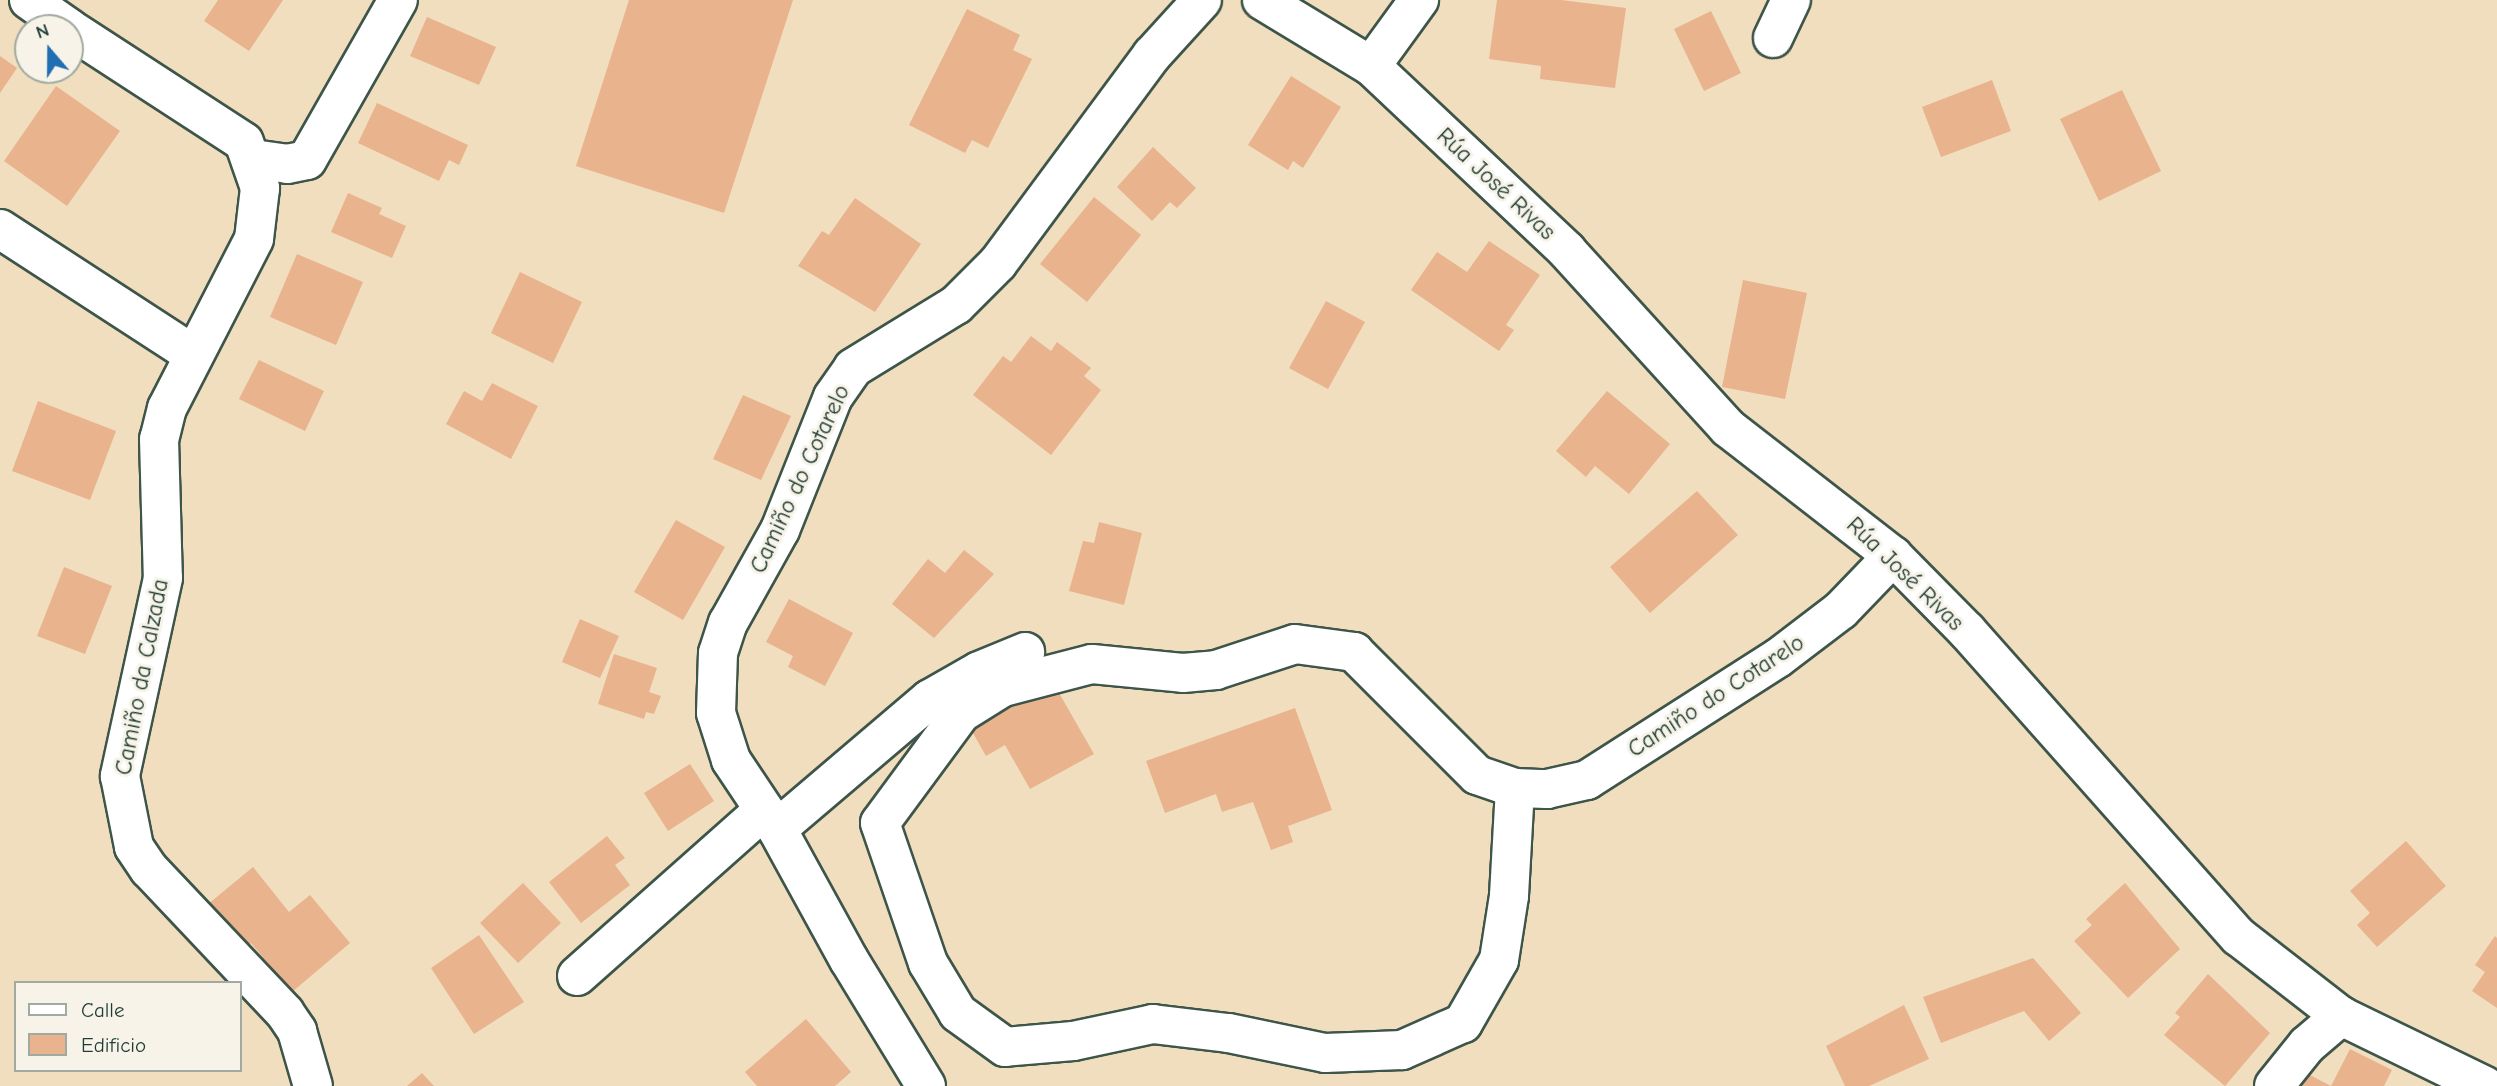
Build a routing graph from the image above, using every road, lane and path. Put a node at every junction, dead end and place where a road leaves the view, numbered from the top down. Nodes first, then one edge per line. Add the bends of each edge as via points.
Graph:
1 (29, 0) edge
2 (398, 0) edge
3 (1202, 0) edge
4 (1262, 0) edge
5 (1419, 0) edge
6 (1791, 0) edge
7 (50, 14) edge
8 (84, 37) edge
9 (1773, 38) dead end
10 (1371, 66) junction
11 (253, 159) junction
12 (0, 229) edge
13 (194, 355) junction
14 (1893, 556) junction
15 (1026, 652) dead end
16 (1515, 788) junction
17 (770, 819) junction
18 (577, 976) dead end
19 (2341, 1016) junction
20 (313, 1086) edge
21 (926, 1086) edge
22 (2274, 1086) edge
23 (2485, 1086) edge

1 - 7 street
2 - 11 street via 307,160 287,164
3 - 17 street, Camiño do Cotarelo via 1144,65 998,262 956,304 853,368 833,397 780,530 728,623 718,653 716,713 731,760
4 - 10 street, Rúa José Rivas
5 - 10 street
6 - 9 street
8 - 11 street via 244,142
10 - 14 street, Rúa José Rivas via 1576,261 1728,428
11 - 13 street, Camiño da Calzada via 260,188 254,239
12 - 13 street
13 - 20 street, Camiño da Calzada via 167,408 159,439 163,578 120,776 128,829 149,869 285,1013 297,1031
14 - 16 street, Camiño do Cotarelo via 1841,610 1778,658 1587,780 1547,789
14 - 19 street, Rúa José Rivas via 1966,631 2239,937
15 - 17 street via 979,671 930,699
16 - 16 street, Camiño do Cotarelo via 1477,775 1354,652 1295,644 1216,670 1183,673 1092,664 1003,687 961,713 880,823 928,963 958,1013 1005,1047 1073,1041 1153,1024 1228,1033 1325,1053 1402,1050 1463,1023 1499,960 1509,896
17 - 18 street
17 - 21 street, Camiño do Cotarelo
19 - 22 street via 2307,1045
19 - 23 street, Rúa José Rivas

